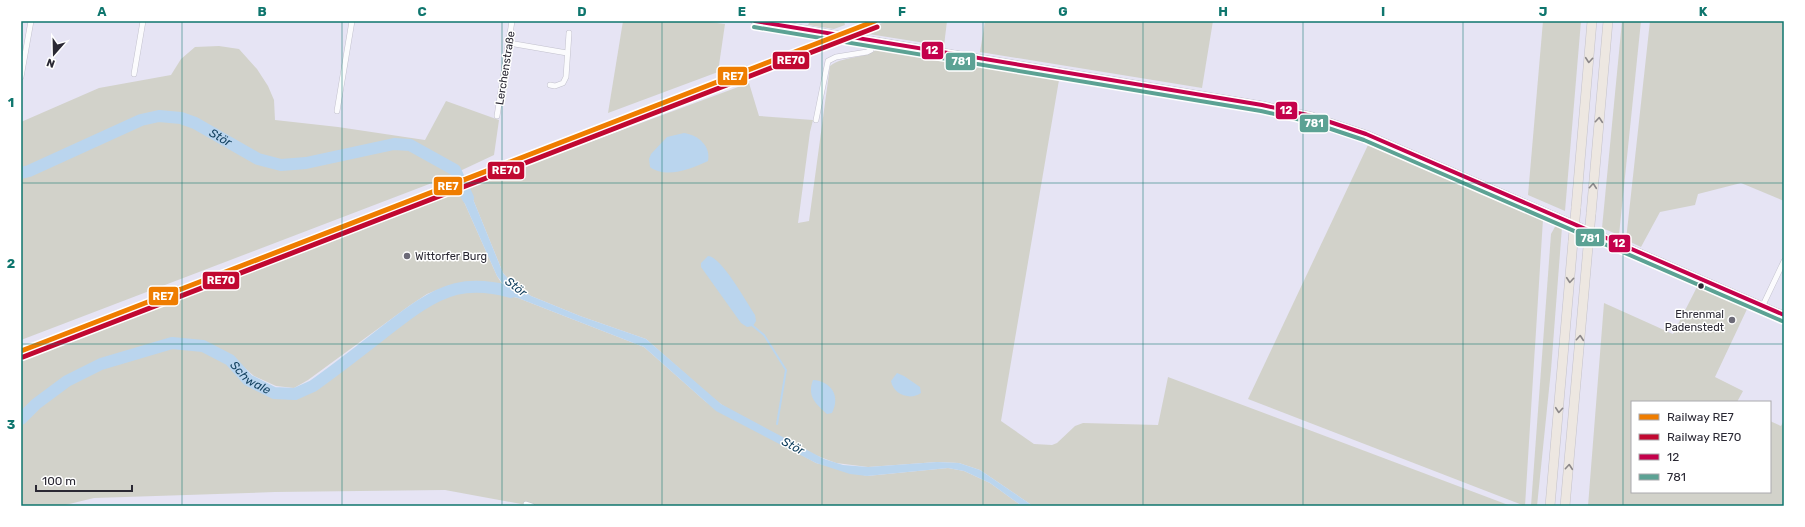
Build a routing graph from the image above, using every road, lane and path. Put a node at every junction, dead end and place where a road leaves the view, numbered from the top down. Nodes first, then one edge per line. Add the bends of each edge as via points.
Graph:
1 (31, 21) edge
2 (143, 21) edge
3 (352, 21) edge
4 (512, 21) edge
5 (760, 21) edge
6 (1592, 21) edge
7 (1608, 21) edge
8 (568, 33) dead end
9 (874, 40) junction
10 (509, 43) junction
11 (567, 53) junction
12 (134, 74) dead end
13 (21, 77) edge
14 (550, 85) dead end
15 (337, 111) dead end
16 (497, 116) dead end
17 (816, 120) dead end
18 (1784, 261) edge
19 (1763, 305) junction
20 (1784, 315) edge
21 (526, 505) edge
22 (532, 506) edge
23 (1550, 506) edge
24 (1566, 506) edge

1 - 13 street
2 - 12 street
3 - 15 street
4 - 10 street, Lerchenstraße
5 - 9 street
6 -> 23 highway, bridge
24 -> 7 highway, bridge
8 - 11 street
9 - 17 street via 871,50 828,61
9 - 19 street via 1262,105 1343,125
10 - 11 street
10 - 16 street, Lerchenstraße
11 - 14 street via 566,77 563,83
18 - 19 street
19 - 20 street
21 - 22 street

